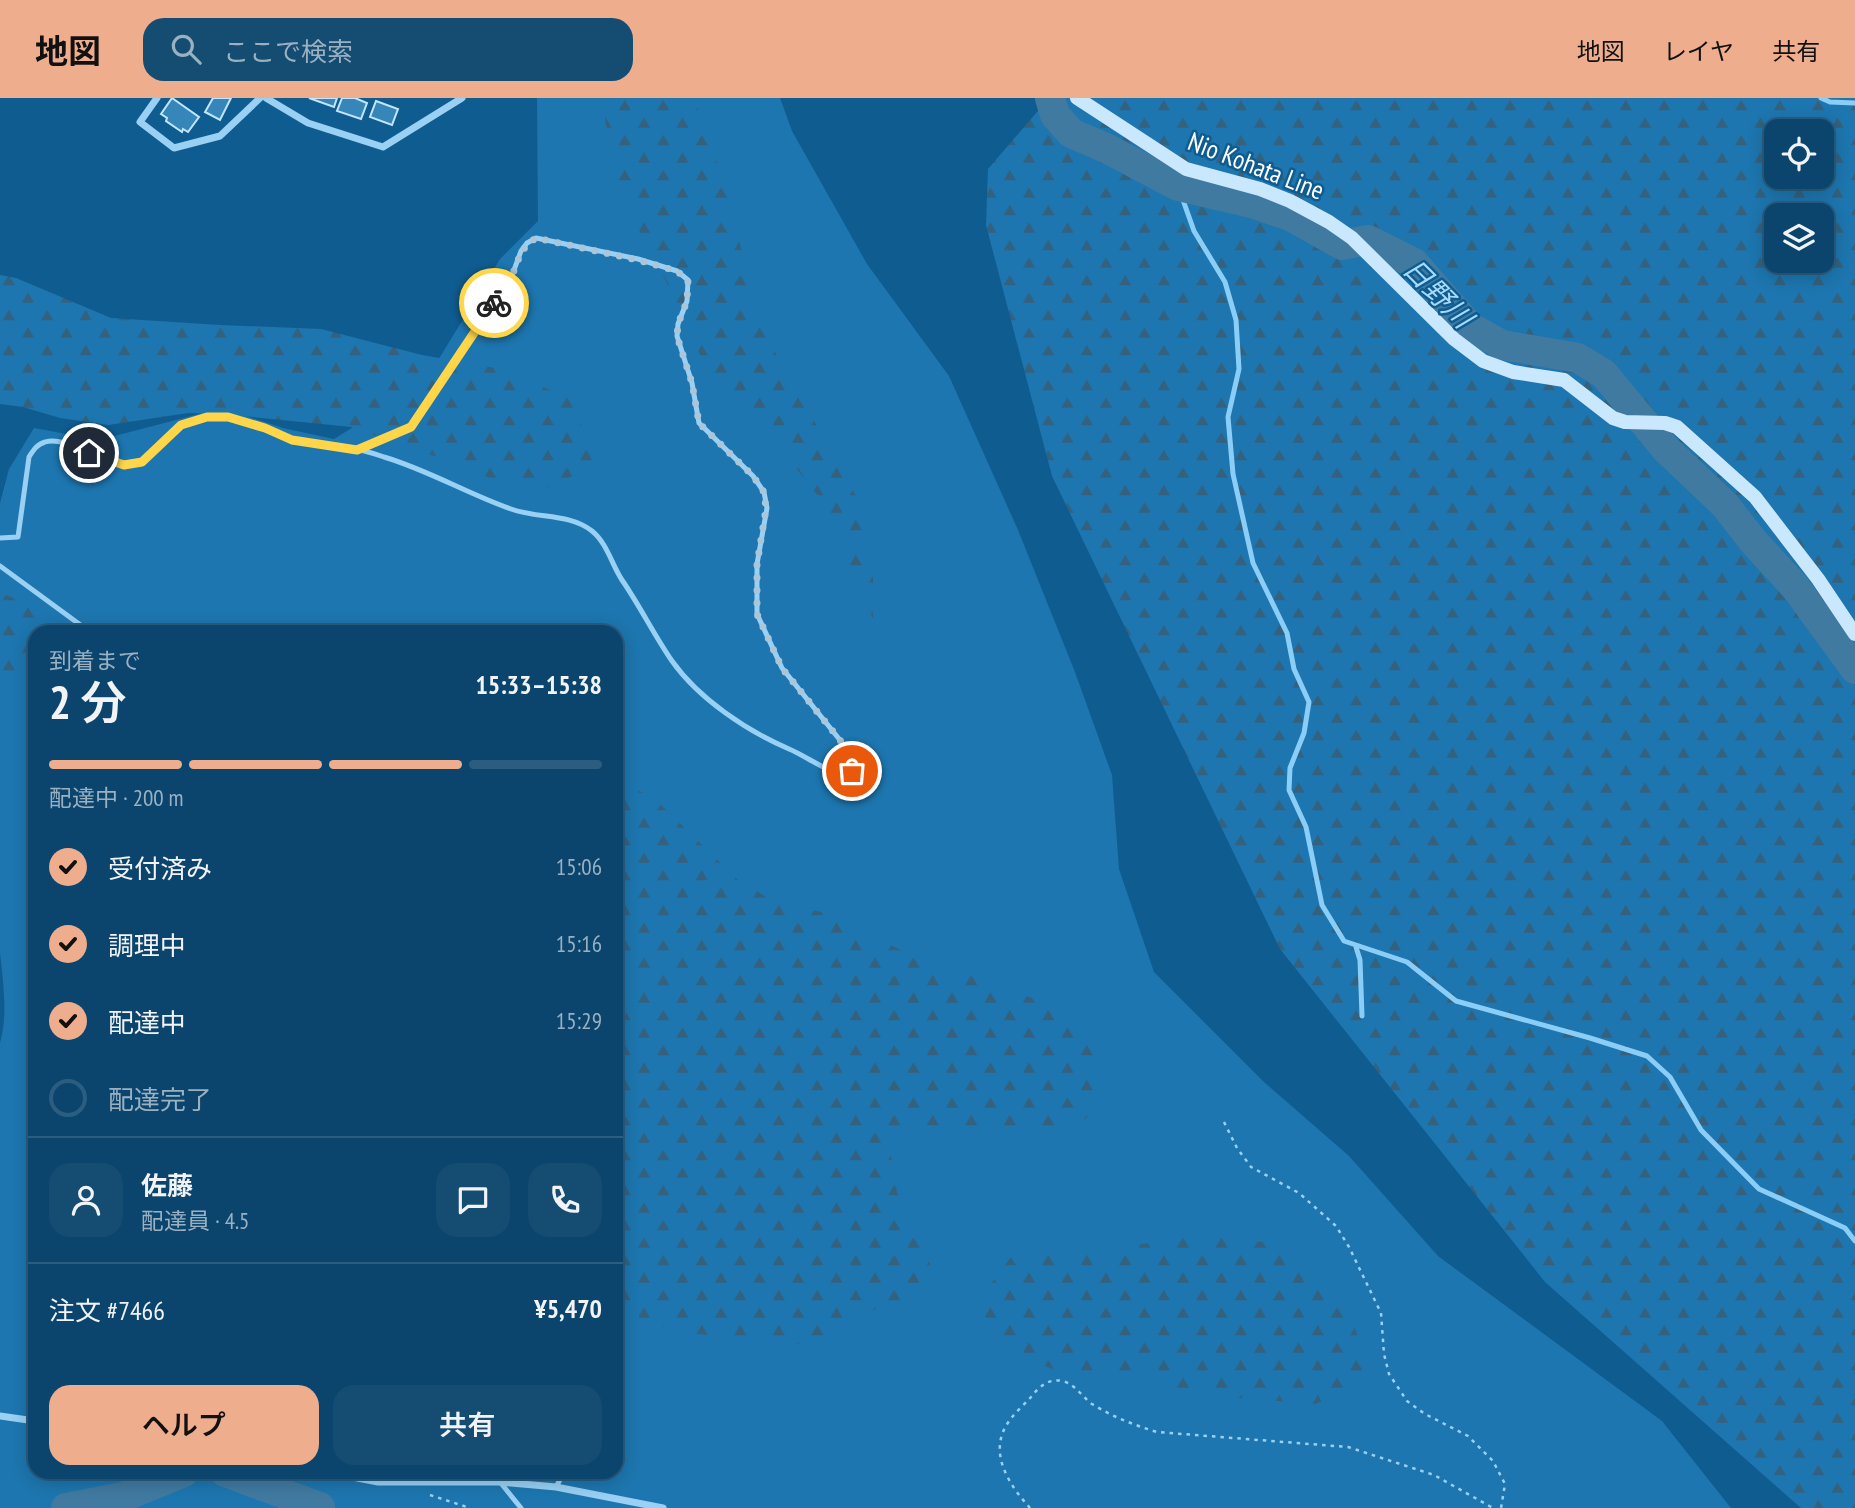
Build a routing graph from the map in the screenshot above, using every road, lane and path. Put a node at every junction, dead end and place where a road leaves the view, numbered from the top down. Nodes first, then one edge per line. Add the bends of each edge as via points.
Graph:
1 (157, 98) edge
2 (260, 98) edge
3 (266, 98) edge
4 (462, 98) edge
5 (1077, 98) edge
6 (357, 450) junction
7 (0, 538) edge
8 (0, 566) edge
9 (80, 625) edge
10 (1855, 634) edge
11 (1224, 1122) dead end
12 (0, 1416) edge
13 (28, 1421) edge
14 (363, 1479) edge
15 (561, 1479) edge
16 (500, 1482) junction
17 (412, 1484) junction
18 (556, 1487) junction
19 (470, 1508) edge
20 (521, 1508) edge
21 (663, 1508) edge
22 (1030, 1508) edge
23 (1493, 1508) edge
24 (1501, 1508) edge

1 - 2 street via 140,122 174,148 220,136
3 - 4 street via 308,123 383,148
5 - 10 main road, Nio Kohata Line via 1186,169 1260,189 1329,222 1483,361 1513,372 1564,380 1625,422 1676,427 1755,497
6 - 6 lane via 414,467 512,510 560,517 593,532 684,677 718,708 780,745 832,771 852,771 852,755 782,668 757,614 764,492 699,423 677,336 688,280 677,271 580,246 536,238 527,243 510,281 411,427
6 - 7 lane via 292,440 228,417 207,417 181,425 137,464 124,465 62,443 45,442 29,457 18,537
8 - 9 lane
11 - 24 path via 1251,1167 1299,1193 1336,1226 1381,1313 1389,1374 1408,1401 1468,1436 1493,1461 1505,1484
12 - 13 street
14 - 17 street
15 - 18 lane
16 - 17 street
16 - 18 street
16 - 20 lane
17 - 19 path via 440,1500
18 - 21 street
22 - 23 path via 1004,1472 1000,1438 1041,1385 1053,1381 1078,1389 1116,1418 1157,1432 1348,1447 1434,1475

